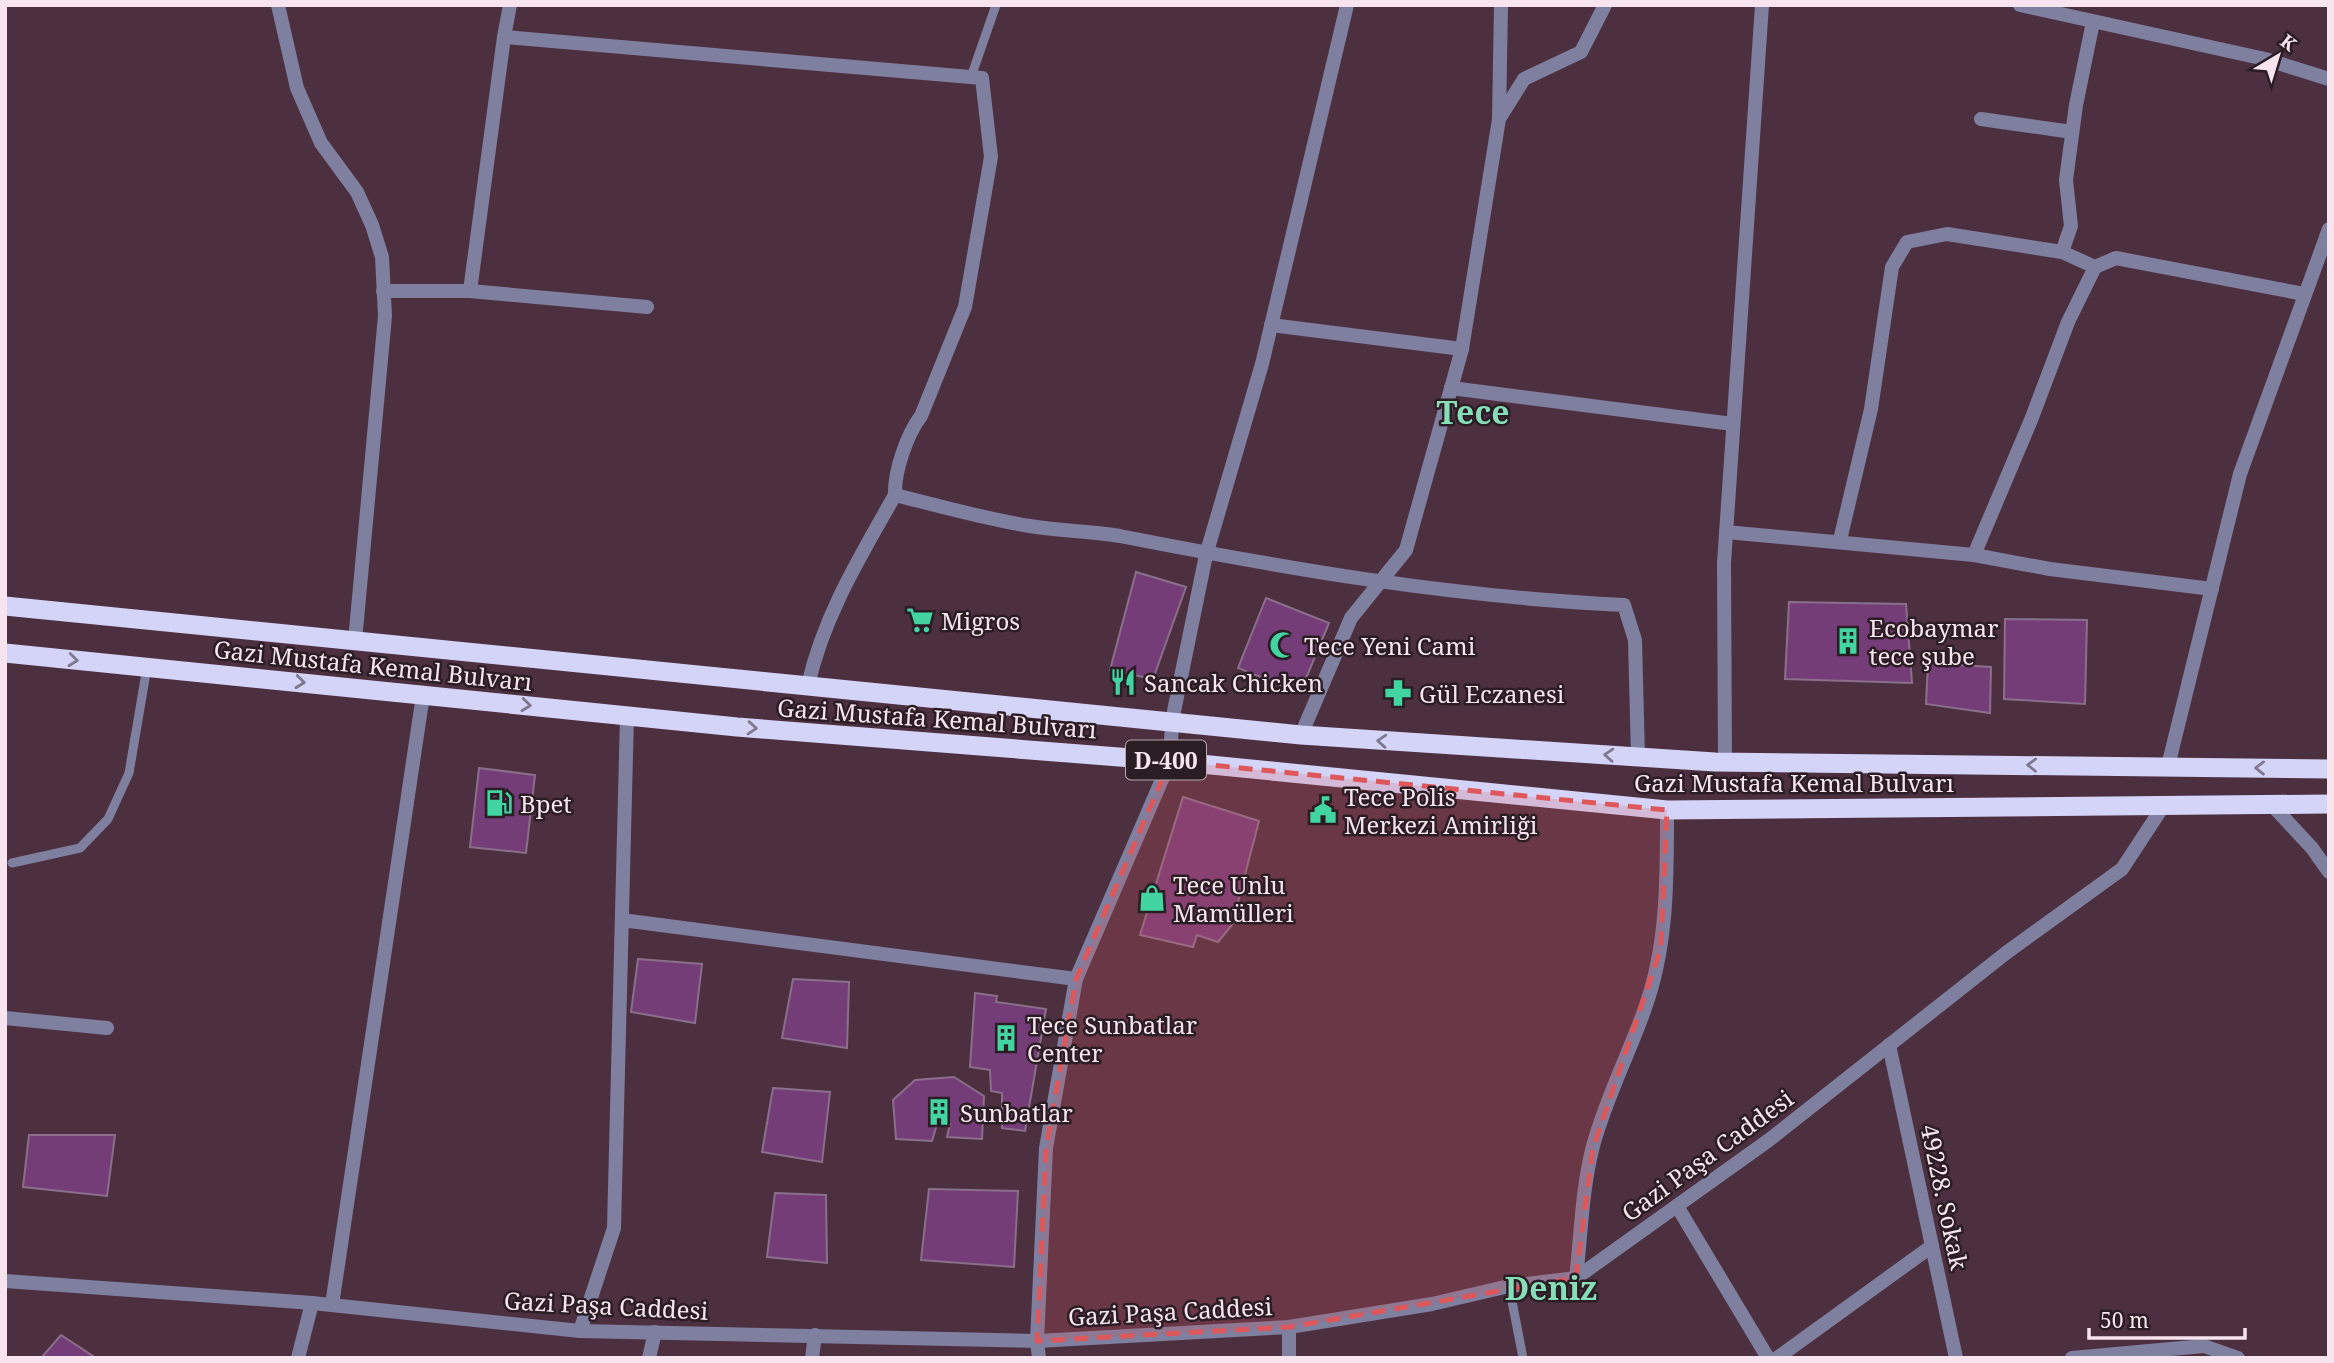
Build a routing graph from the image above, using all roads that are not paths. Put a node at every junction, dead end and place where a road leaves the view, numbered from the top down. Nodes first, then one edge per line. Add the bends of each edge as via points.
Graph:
1 (278, 5) edge
2 (510, 5) edge
3 (996, 5) edge
4 (1347, 5) edge
5 (1501, 5) edge
6 (1605, 5) edge
7 (1762, 5) edge
8 (2020, 5) edge
9 (2093, 22) junction
10 (505, 37) junction
11 (971, 77) junction
12 (2329, 79) edge
13 (1499, 119) junction
14 (1980, 119) dead end
15 (2072, 132) junction
16 (2329, 229) edge
17 (2062, 252) junction
18 (2095, 267) junction
19 (383, 291) junction
20 (470, 291) junction
21 (2304, 294) junction
22 (647, 307) dead end
23 (1272, 325) junction
24 (1462, 349) junction
25 (1451, 388) junction
26 (1733, 424) junction
27 (895, 495) junction
28 (1726, 532) junction
29 (1840, 540) junction
30 (1206, 555) junction
31 (1974, 555) junction
32 (1380, 582) junction
33 (2212, 589) junction
34 (5, 606) edge
35 (355, 641) junction
36 (5, 653) edge
37 (147, 667) junction
38 (808, 685) junction
39 (423, 695) junction
40 (627, 716) junction
41 (1172, 721) junction
42 (1301, 736) junction
43 (1638, 757) junction
44 (1170, 761) junction
45 (1725, 762) junction
46 (2168, 766) junction
47 (2328, 769) edge
48 (2329, 804) edge
49 (2164, 805) junction
50 (2272, 805) junction
51 (1667, 810) junction
52 (12, 863) dead end
53 (2329, 872) edge
54 (622, 920) junction
55 (1076, 979) junction
56 (5, 1018) edge
57 (107, 1028) dead end
58 (1889, 1045) junction
59 (1677, 1206) junction
60 (1932, 1246) junction
61 (1576, 1278) junction
62 (5, 1281) edge
63 (1508, 1286) junction
64 (312, 1303) junction
65 (332, 1305) junction
66 (1290, 1327) junction
67 (580, 1331) junction
68 (655, 1332) junction
69 (816, 1335) junction
70 (1037, 1341) junction
71 (298, 1358) edge
72 (649, 1358) edge
73 (812, 1358) edge
74 (1039, 1358) edge
75 (1289, 1358) edge
76 (1523, 1358) edge
77 (1768, 1358) edge
78 (1777, 1358) edge
79 (1956, 1358) edge
80 (2072, 1358) edge
81 (2238, 1358) edge

1 - 19 street via 297,88 321,143 356,192 372,225 382,257
2 - 10 street
3 - 11 lane
4 - 23 street
5 - 13 street
6 - 13 street via 1581,52 1524,79
7 - 26 street
8 - 9 street
9 - 12 street via 2265,59
9 - 15 street
10 - 11 street
10 - 20 street
11 - 27 street via 982,78 991,157 964,307 922,416 914,425
13 - 24 street
14 - 15 street
15 - 17 street via 2066,180 2071,226
16 - 21 street
17 - 18 street
17 - 29 street via 1947,234 1907,242 1892,267 1871,409
18 - 21 street via 2116,258
18 - 31 street via 2068,322
19 - 20 street
19 - 35 street via 385,316
20 - 22 street
21 - 33 street via 2241,474
23 - 24 street
23 - 30 street
24 - 25 street
25 - 26 street
25 - 32 street via 1406,550
26 - 28 street
27 - 30 street via 1029,526 1116,536
27 - 38 street via 836,601
28 - 29 street
28 - 45 street
29 - 31 street
30 - 32 street
30 - 41 street
31 - 33 street
32 - 42 street via 1351,618
32 - 43 street via 1486,597 1624,605 1635,639
33 - 46 street
34 - 35 highway, Gazi Mustafa Kemal Bulvarı / D-400
35 - 38 highway, Gazi Mustafa Kemal Bulvarı / D-400
36 -> 37 highway, Gazi Mustafa Kemal Bulvarı / D-400
37 -> 39 highway, Gazi Mustafa Kemal Bulvarı / D-400
37 - 52 lane via 129,773 108,819 80,848
38 - 41 highway, Gazi Mustafa Kemal Bulvarı / D-400
39 -> 40 highway, Gazi Mustafa Kemal Bulvarı / D-400
39 - 65 street
40 -> 44 highway, Gazi Mustafa Kemal Bulvarı / D-400
40 - 54 street
41 - 42 highway, Gazi Mustafa Kemal Bulvarı / D-400
41 - 44 street
43 -> 42 highway, Gazi Mustafa Kemal Bulvarı / D-400
43 - 45 highway, Gazi Mustafa Kemal Bulvarı / D-400
44 - 51 highway, Gazi Mustafa Kemal Bulvarı / D-400
44 - 55 street
46 -> 45 highway, Gazi Mustafa Kemal Bulvarı / D-400
47 -> 46 highway, Gazi Mustafa Kemal Bulvarı / D-400
48 - 50 highway, Gazi Mustafa Kemal Bulvarı / D-400
49 - 50 highway, Gazi Mustafa Kemal Bulvarı / D-400
49 - 51 highway, Gazi Mustafa Kemal Bulvarı / D-400
49 - 58 street, Gazi Paşa Caddesi via 2122,869
50 - 53 street
51 - 61 street via 1661,948 1645,1010 1609,1093 1592,1149
54 - 55 street
54 - 67 street via 614,1228
55 - 70 street via 1046,1148
56 - 57 street
58 - 59 street, Gazi Paşa Caddesi
58 - 60 street, 49228. Sokak
59 - 61 street, Gazi Paşa Caddesi
59 - 77 street
60 - 78 street
60 - 79 street, 49228. Sokak
61 - 63 street, Gazi Paşa Caddesi
62 - 64 street, Gazi Paşa Caddesi
63 - 66 street, Gazi Paşa Caddesi via 1432,1304
63 - 76 lane
64 - 65 street, Gazi Paşa Caddesi
64 - 71 street
65 - 67 street, Gazi Paşa Caddesi
66 - 70 street, Gazi Paşa Caddesi
66 - 75 street
67 - 68 street, Gazi Paşa Caddesi
68 - 69 street, Gazi Paşa Caddesi
68 - 72 street
69 - 70 street, Gazi Paşa Caddesi
69 - 73 street
70 - 74 street
80 - 81 street via 2204,1346

